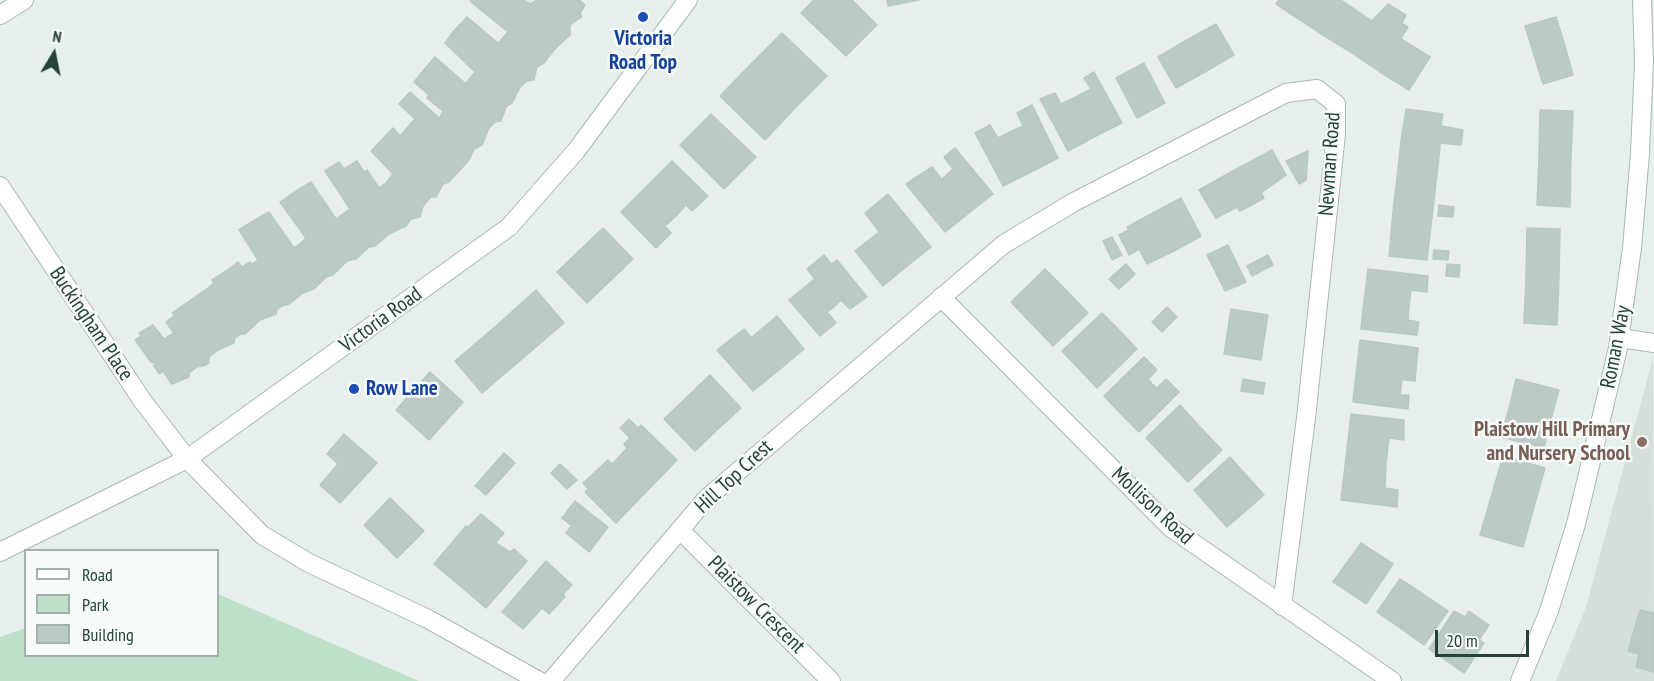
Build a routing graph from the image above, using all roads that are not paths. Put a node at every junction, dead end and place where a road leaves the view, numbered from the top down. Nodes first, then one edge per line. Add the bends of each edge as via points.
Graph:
1 (24, 0) edge
2 (688, 0) edge
3 (1642, 0) edge
4 (0, 15) edge
5 (0, 186) edge
6 (940, 297) junction
7 (1620, 338) junction
8 (1654, 343) edge
9 (187, 459) junction
10 (680, 530) junction
11 (0, 552) edge
12 (1282, 606) junction
13 (539, 681) edge
14 (551, 681) edge
15 (831, 681) edge
16 (1392, 681) edge
17 (1520, 681) edge

1 - 4 street
2 - 9 street, Victoria Road via 576,151 509,227
3 - 7 street, Roman Way via 1640,153
5 - 9 street, Buckingham Place via 142,400
6 - 10 street, Hill Top Crest via 708,498
6 - 12 street, Mollison Road via 1170,527
6 - 12 street, Newman Road via 1004,244 1074,202 1286,93 1317,89 1336,104 1307,406
7 - 8 street
7 - 17 street, Roman Way via 1576,524 1549,611
9 - 11 street, Victoria Road
9 - 13 street via 261,535
10 - 14 street, Hill Top Crest
10 - 15 street, Plaistow Crescent
12 - 16 street, Mollison Road

